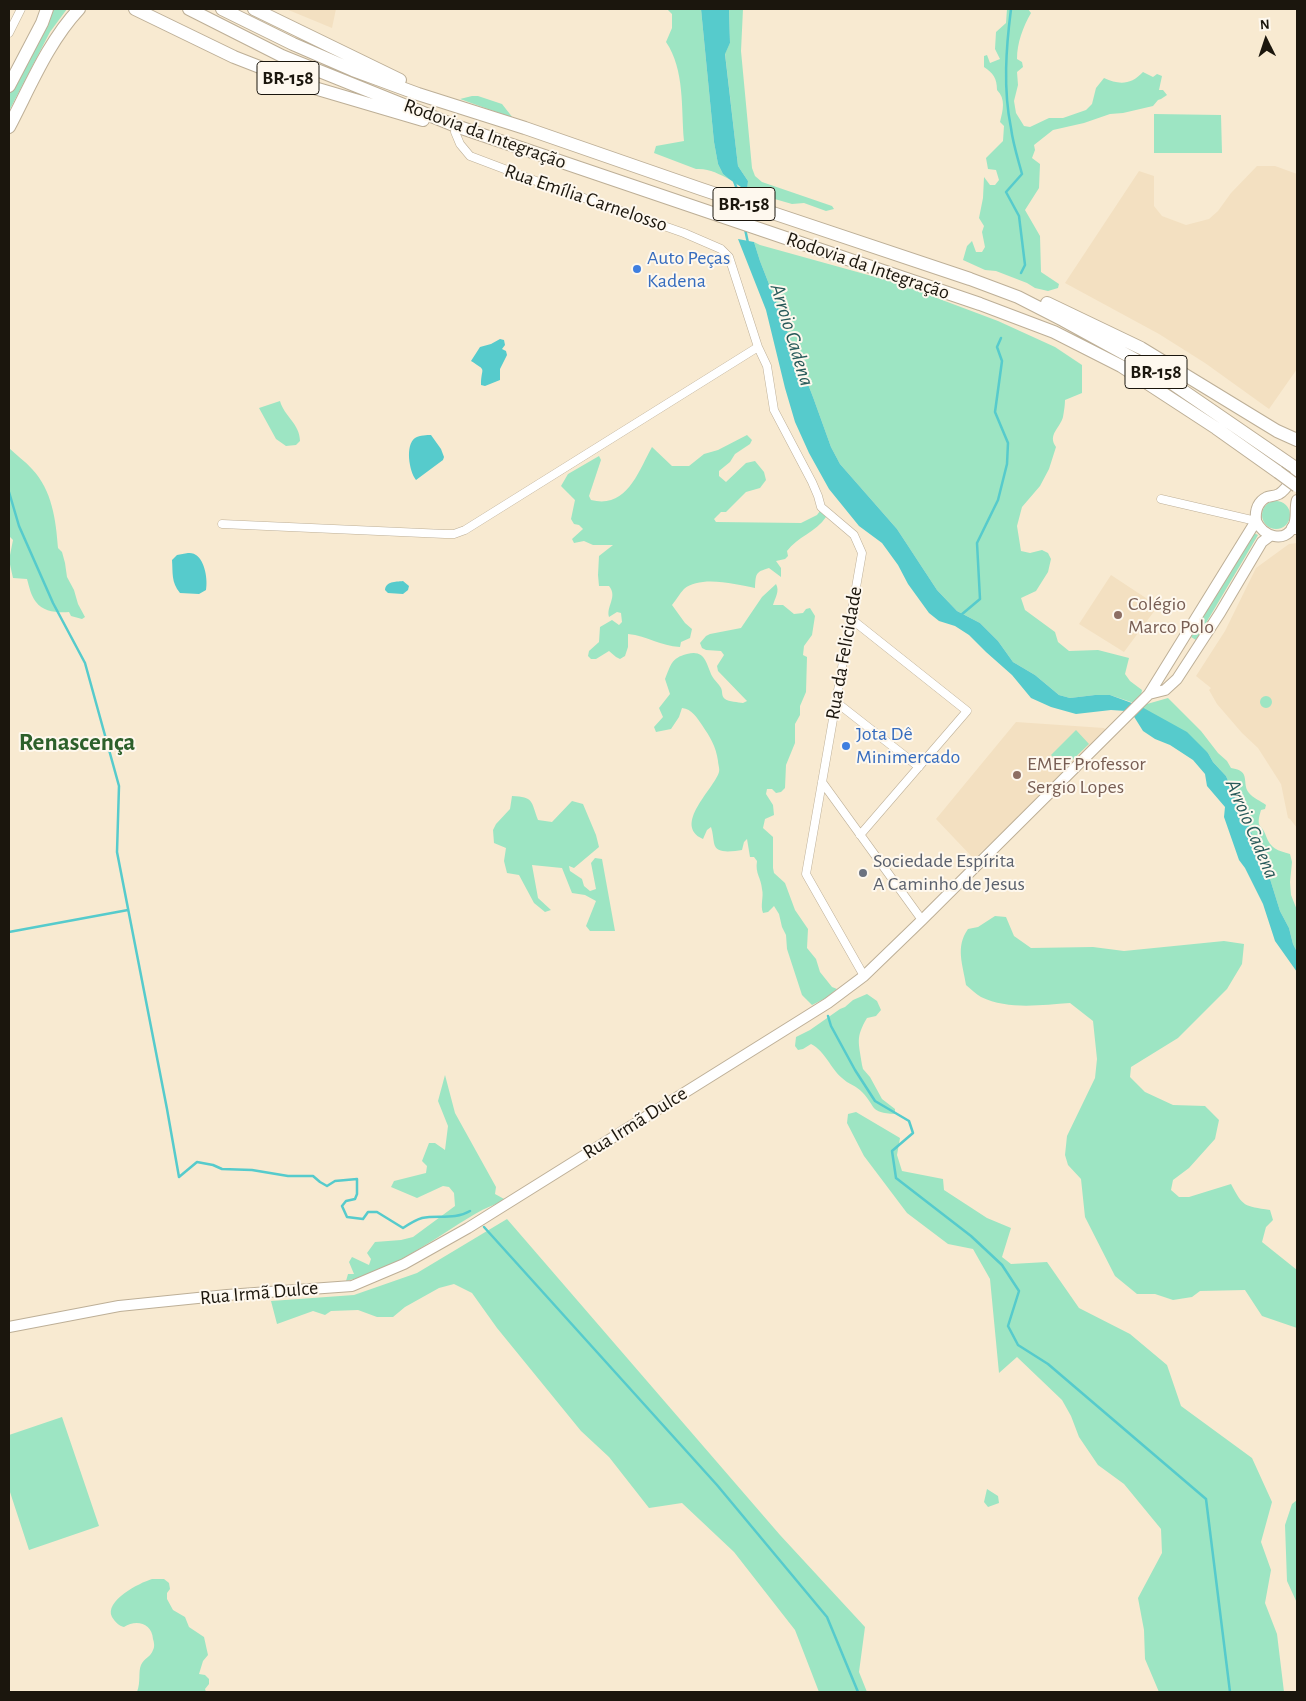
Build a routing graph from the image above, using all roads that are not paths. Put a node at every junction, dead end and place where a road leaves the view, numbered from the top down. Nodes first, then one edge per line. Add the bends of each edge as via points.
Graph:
1 (21, 9) edge
2 (47, 9) edge
3 (79, 9) edge
4 (135, 9) edge
5 (189, 9) edge
6 (222, 9) edge
7 (254, 9) edge
8 (9, 33) edge
9 (9, 86) edge
10 (418, 94) junction
11 (453, 125) junction
12 (9, 126) edge
13 (1018, 297) junction
14 (758, 347) junction
15 (1297, 440) edge
16 (1297, 470) edge
17 (1297, 486) edge
18 (1277, 495) junction
19 (1161, 499) dead end
20 (1296, 504) edge
21 (1256, 522) junction
22 (222, 524) dead end
23 (1295, 528) edge
24 (1270, 536) junction
25 (862, 553) joint
26 (850, 618) junction
27 (1185, 639) junction
28 (1189, 662) junction
29 (1147, 696) junction
30 (836, 702) junction
31 (920, 767) junction
32 (822, 782) junction
33 (860, 835) junction
34 (922, 920) junction
35 (864, 976) junction
36 (9, 1327) edge

1 - 8 street
2 - 9 highway
3 - 12 highway via 53,43
4 - 11 highway, BR-158 via 234,57 312,87 431,122
5 - 11 highway, Rodovia da Integração via 282,56
6 - 10 highway, Rodovia da Integração via 302,48
7 - 10 highway, BR-158 via 400,80
10 - 13 highway, Rodovia da Integração / BR-158
11 - 14 street, Rua Emília Carnelosso via 460,144 470,156 684,232 721,249 729,257
11 - 17 highway, Rodovia da Integração / BR-158, bridge via 1054,332 1121,366
13 - 15 highway via 1049,303 1107,330
13 - 16 highway, Rodovia da Integração / BR-158 via 1147,366
14 - 22 street via 454,534
14 - 25 street, Rua Emília Carnelosso via 768,366 774,410 812,482 821,508 854,535
16 - 18 street, Rua Irmã Dulce
18 - 20 street
18 - 21 street, Rua Irmã Dulce via 1260,503
19 - 21 street
20 - 23 street
21 - 24 street via 1263,533
21 - 27 street, Rua Irmã Dulce
23 - 24 street via 1282,536
24 - 28 street, Rua Irmã Dulce via 1262,542
25 - 26 street, Rua da Felicidade
26 - 30 street, Rua da Felicidade
26 - 31 street via 967,711
27 - 28 street via 1184,651
27 - 29 street, Rua Irmã Dulce
28 - 29 street, Rua Irmã Dulce via 1165,690
29 - 34 street, Rua Irmã Dulce
30 - 31 street
30 - 32 street, Rua da Felicidade
31 - 33 street
32 - 33 street
32 - 35 street, Rua da Felicidade via 806,874
33 - 34 street
34 - 35 street, Rua Irmã Dulce
35 - 36 street, Rua Irmã Dulce via 828,1003 468,1228 370,1279 352,1286 118,1306

